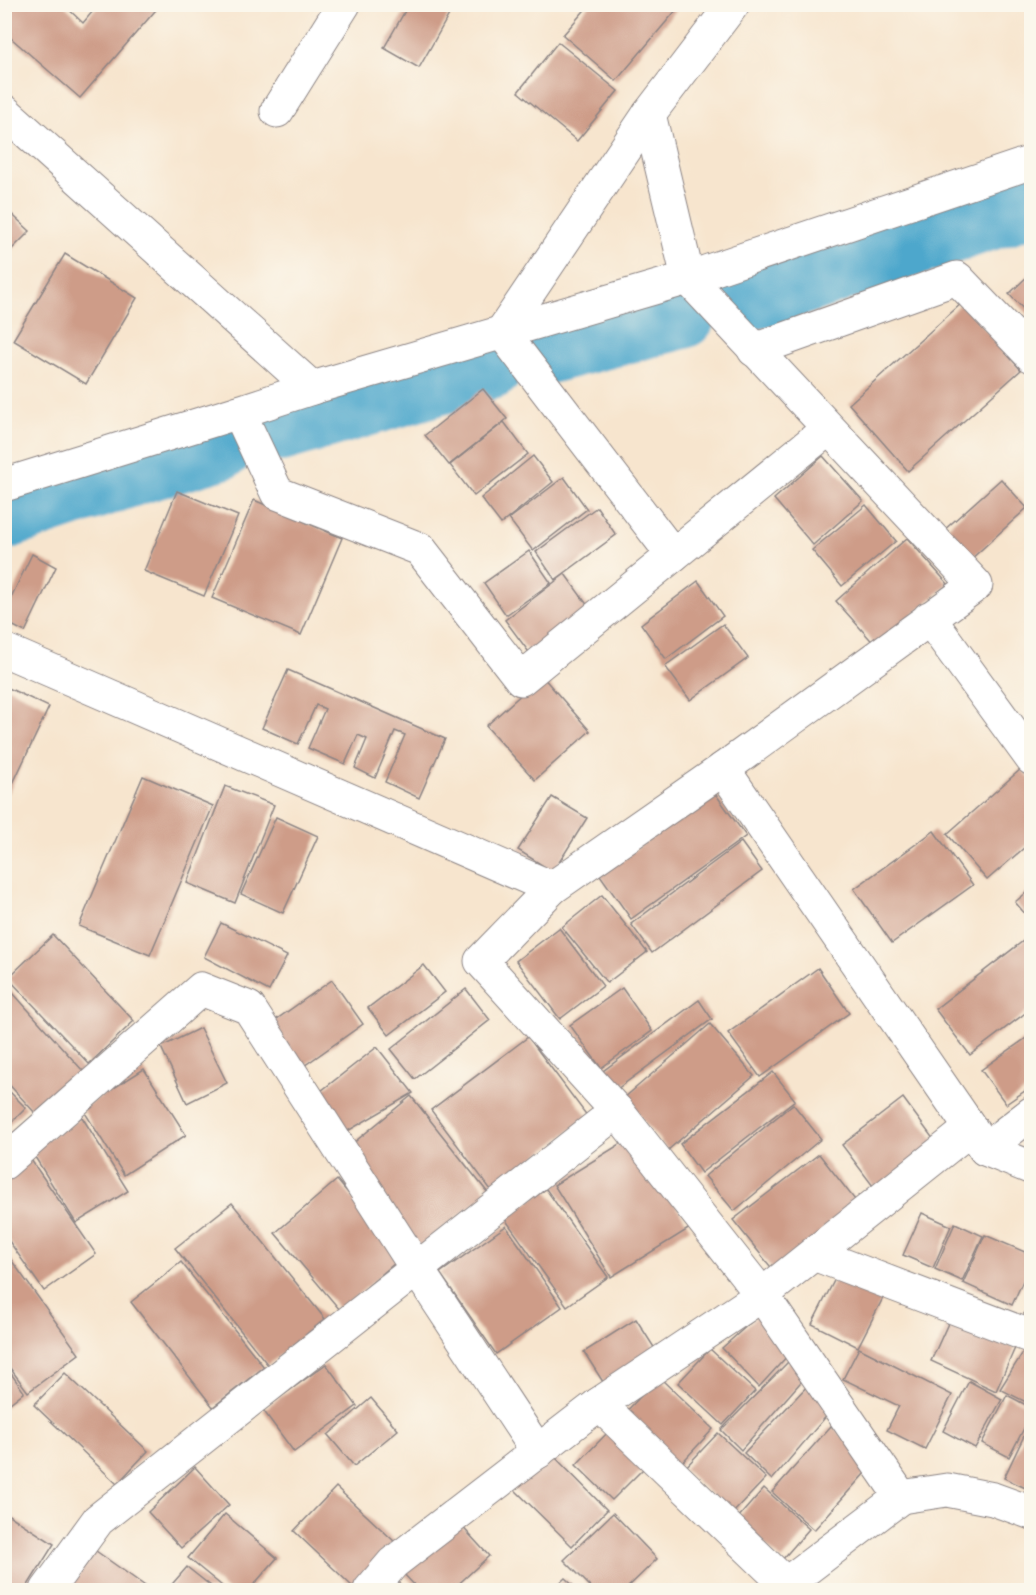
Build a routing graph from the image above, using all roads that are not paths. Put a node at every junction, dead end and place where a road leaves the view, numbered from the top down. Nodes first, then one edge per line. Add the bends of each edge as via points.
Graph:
1 (344, 4) edge
2 (733, 4) edge
3 (4, 111) edge
4 (277, 111) dead end
5 (649, 114) junction
6 (1032, 162) edge
7 (688, 278) junction
8 (502, 332) junction
9 (754, 350) junction
10 (1032, 356) edge
11 (312, 388) junction
12 (239, 412) junction
13 (828, 429) junction
14 (4, 485) edge
15 (673, 555) junction
16 (929, 618) junction
17 (4, 650) edge
18 (1032, 759) edge
19 (723, 769) junction
20 (552, 888) junction
21 (617, 1111) junction
22 (1032, 1113) edge
23 (978, 1139) junction
24 (4, 1162) edge
25 (1032, 1168) edge
26 (814, 1254) junction
27 (417, 1269) junction
28 (762, 1294) junction
29 (1032, 1337) edge
30 (599, 1404) junction
31 (537, 1452) junction
32 (901, 1497) junction
33 (1032, 1513) edge
34 (783, 1587) edge
35 (47, 1590) edge
36 (370, 1590) edge

1 - 4 street
2 - 5 street
3 - 11 street
5 - 7 street
5 - 8 street
6 - 7 street
7 - 8 street
7 - 9 street
8 - 11 street
8 - 15 street
9 - 10 street via 957,278
9 - 13 street
11 - 12 street
12 - 14 street
12 - 15 street via 277,493 420,549 521,679
13 - 15 street
13 - 16 street via 976,585
16 - 18 street
16 - 19 street
17 - 20 street
19 - 20 street
19 - 23 street
20 - 21 street via 482,961
21 - 27 street
21 - 28 street
22 - 23 street
23 - 25 street
23 - 26 street
24 - 27 street via 201,989 249,1008
26 - 28 street
26 - 29 street
27 - 31 street
27 - 35 street via 98,1520
28 - 30 street
28 - 32 street
30 - 31 street
30 - 34 street
31 - 36 street via 393,1563
32 - 33 street via 947,1490 993,1499
32 - 34 street

